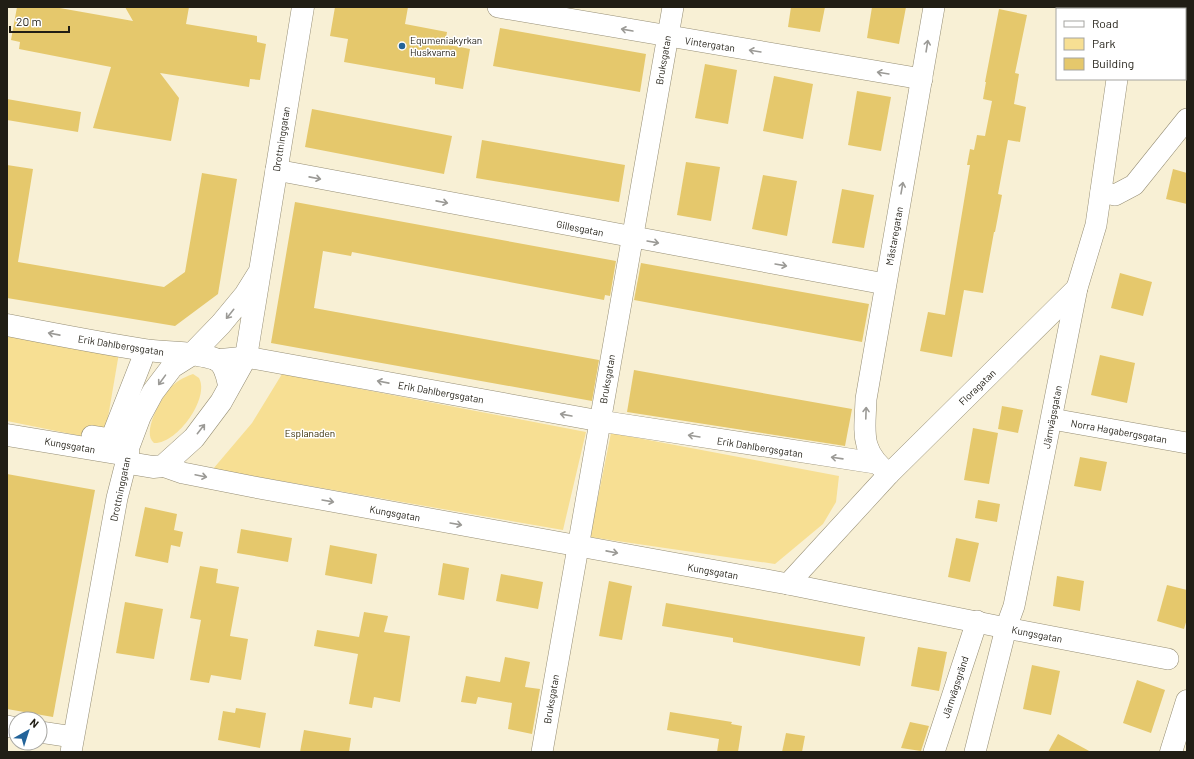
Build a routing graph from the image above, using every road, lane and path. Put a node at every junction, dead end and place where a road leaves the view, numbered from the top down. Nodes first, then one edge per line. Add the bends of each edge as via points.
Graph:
1 (303, 7) edge
2 (498, 7) edge
3 (673, 7) edge
4 (934, 7) edge
5 (666, 37) junction
6 (922, 79) junction
7 (1118, 80) edge
8 (1187, 119) edge
9 (276, 170) junction
10 (1101, 192) junction
11 (632, 238) junction
12 (260, 270) junction
13 (885, 284) junction
14 (1077, 288) junction
15 (7, 325) edge
16 (191, 355) junction
17 (246, 357) junction
18 (142, 360) dead end
19 (216, 360) junction
20 (229, 385) junction
21 (1052, 419) junction
22 (600, 422) junction
23 (7, 435) edge
24 (92, 436) dead end
25 (1187, 444) edge
26 (128, 455) junction
27 (158, 466) junction
28 (882, 468) junction
29 (120, 486) junction
30 (579, 546) junction
31 (788, 584) junction
32 (977, 621) junction
33 (1006, 628) junction
34 (1168, 658) dead end
35 (1187, 702) edge
36 (48, 735) edge
37 (72, 745) edge
38 (542, 752) edge
39 (934, 752) edge
40 (975, 752) edge
41 (1171, 752) edge

1 - 9 street, Drottninggatan
5 -> 2 street, Vintergatan
3 - 5 street, Bruksgatan
6 -> 4 street, Mästaregatan
6 -> 5 street, Vintergatan
5 - 11 street, Bruksgatan
13 -> 6 street, Mästaregatan
7 - 10 street, Järnvägsgatan
8 - 10 street via 1134,185 1115,196
9 -> 11 street, Gillesgatan
9 - 12 street, Drottninggatan
10 - 14 street, Järnvägsgatan via 1096,225
11 -> 13 street, Gillesgatan
11 - 22 street, Bruksgatan
12 -> 16 street, Drottninggatan via 230,314
12 - 17 street, Drottninggatan
28 -> 13 street, Mästaregatan via 865,443 866,399
14 - 21 street, Järnvägsgatan
14 - 28 street, Floragatan
16 -> 15 street, Erik Dahlbergsgatan via 120,346
16 - 19 street, Erik Dahlbergsgatan
16 -> 26 street, Drottninggatan via 172,367 153,392 140,416 128,448
17 - 19 street, Erik Dahlbergsgatan
17 - 20 street, Drottninggatan
22 -> 17 street, Erik Dahlbergsgatan
18 - 24 street via 112,439
19 - 20 street via 225,371
27 -> 20 street, Drottninggatan via 194,438 221,402
21 - 25 street, Norra Hagabergsgatan
21 - 33 street, Järnvägsgatan via 1014,606
28 -> 22 street, Erik Dahlbergsgatan
22 - 30 street, Bruksgatan
23 - 26 street, Kungsgatan
26 - 27 street, Kungsgatan via 135,464
26 - 29 street, Drottninggatan
27 - 29 street
27 -> 30 street, Kungsgatan via 254,488
28 - 31 street
29 - 37 street, Drottninggatan
30 -> 31 street, Kungsgatan
30 - 38 street, Bruksgatan
31 - 32 street, Kungsgatan
32 - 33 street, Kungsgatan
32 - 39 street, Järnvägsgränd
33 - 34 street, Kungsgatan
33 - 40 street, Järnvägsgatan
35 - 41 street
36 - 37 street

